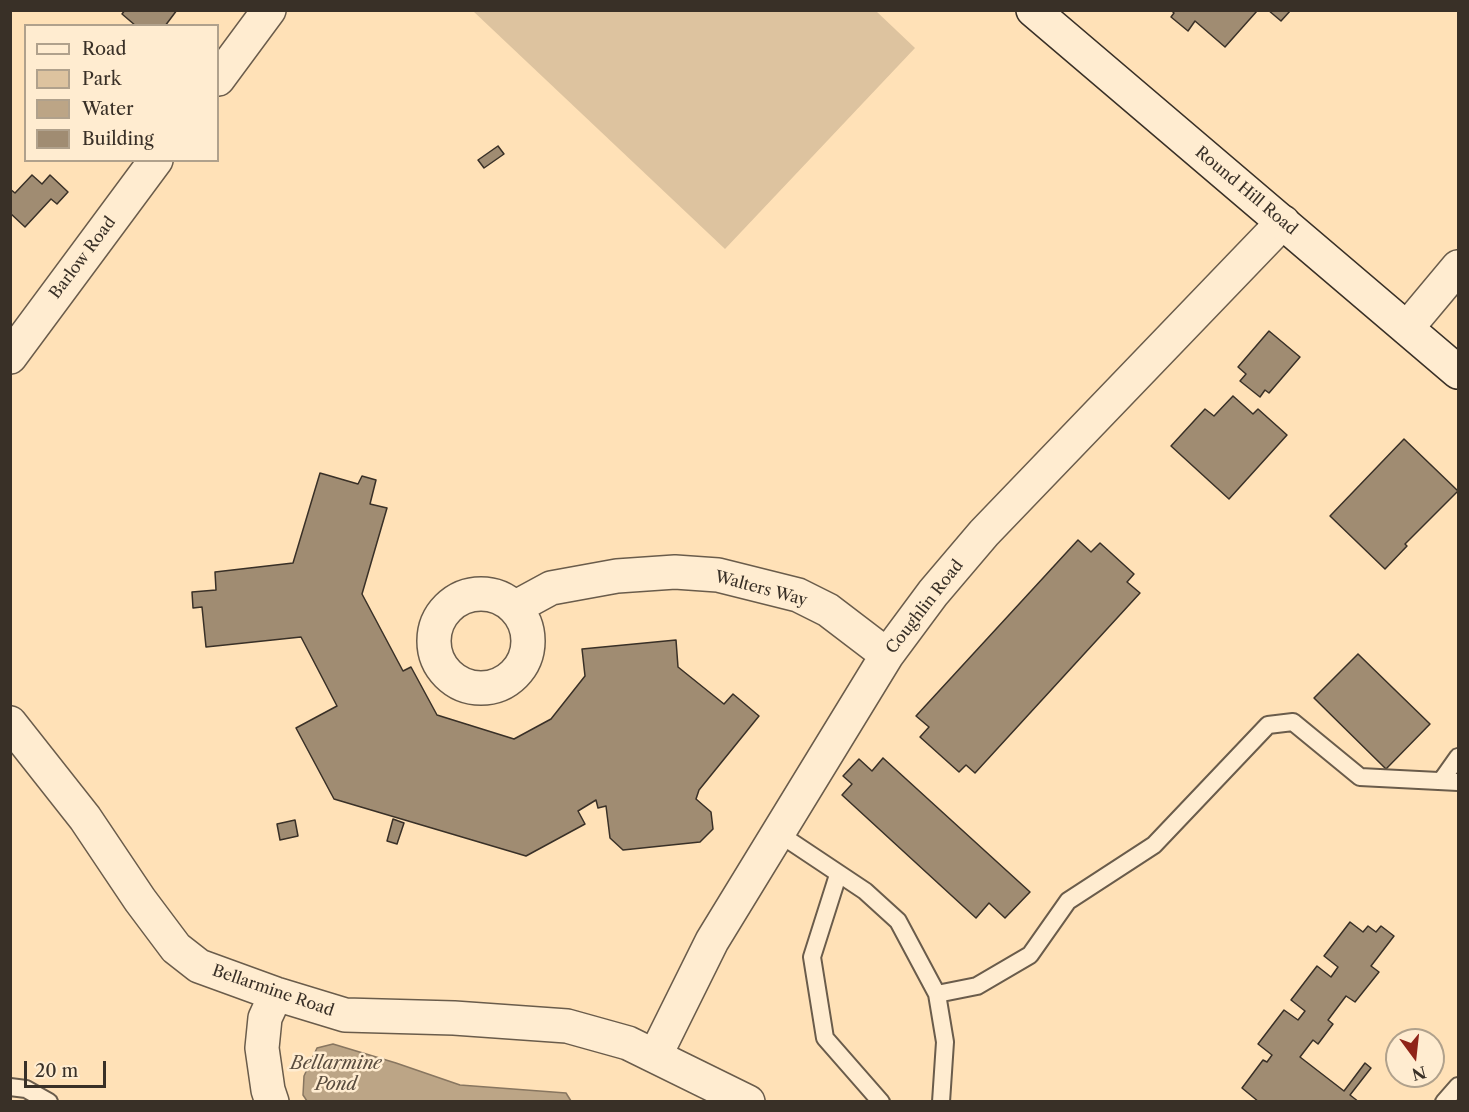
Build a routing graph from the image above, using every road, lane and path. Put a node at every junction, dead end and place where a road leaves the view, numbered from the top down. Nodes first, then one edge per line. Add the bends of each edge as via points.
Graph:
1 (269, 10) edge
2 (1032, 10) edge
3 (219, 78) edge
4 (155, 162) edge
5 (1283, 222) junction
6 (1458, 267) edge
7 (1407, 328) junction
8 (10, 357) edge
9 (1458, 372) edge
10 (516, 607) dead end
11 (887, 656) junction
12 (10, 723) edge
13 (1458, 757) edge
14 (1441, 781) junction
15 (1458, 782) edge
16 (778, 833) junction
17 (838, 875) junction
18 (276, 994) junction
19 (937, 994) junction
20 (655, 1056) junction
21 (1458, 1086) edge
22 (10, 1087) edge
23 (49, 1101) edge
24 (272, 1101) edge
25 (748, 1101) edge
26 (881, 1101) edge
27 (941, 1101) edge
28 (1444, 1101) edge

1 - 3 street
2 - 5 street, Round Hill Road
4 - 8 street, Barlow Road
5 - 7 street, Round Hill Road
5 - 11 street, Coughlin Road via 984,533
6 - 7 street
7 - 9 street, Round Hill Road
10 - 11 street, Walters Way via 551,588 606,578 675,572 718,575 798,595 828,610
11 - 16 street, Coughlin Road
12 - 18 street, Bellarmine Road via 85,818 176,948 199,966
13 - 14 lane
14 - 15 lane
14 - 19 lane via 1360,777 1293,723 1268,726 1154,845 1068,901 1030,955 977,986
16 - 17 lane
16 - 20 street, Coughlin Road via 712,942
17 - 19 lane via 865,891 898,921
17 - 26 lane via 812,957 825,1038
18 - 20 street, Bellarmine Road via 345,1015 567,1026
18 - 24 street via 265,1018 262,1048
19 - 27 lane via 945,1042
20 - 25 street, Bellarmine Road
21 - 28 lane
22 - 23 lane via 26,1089

